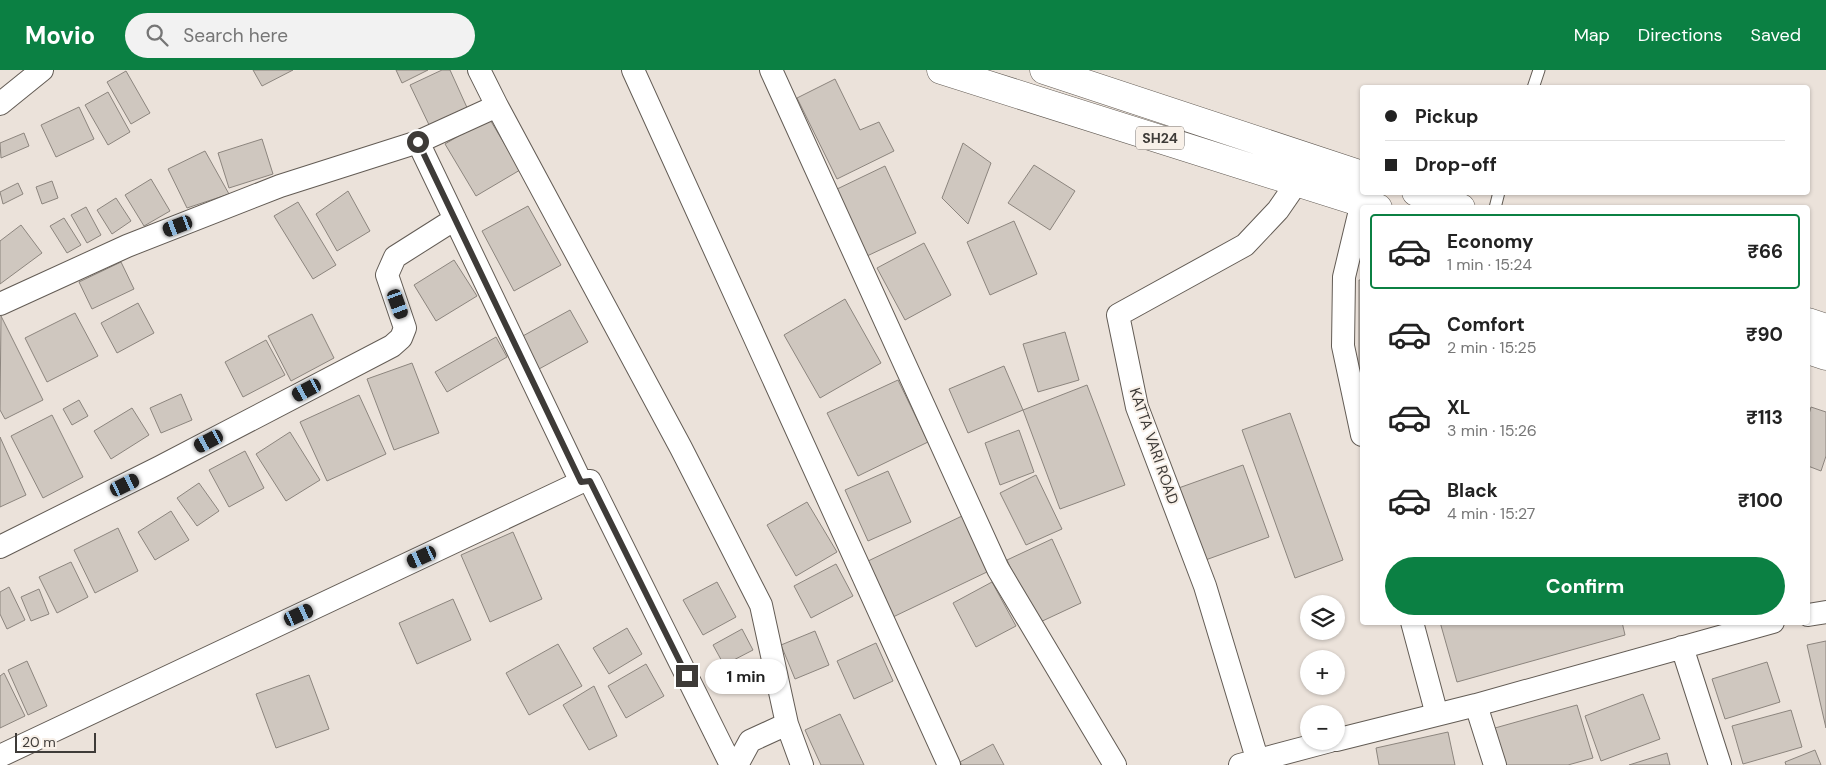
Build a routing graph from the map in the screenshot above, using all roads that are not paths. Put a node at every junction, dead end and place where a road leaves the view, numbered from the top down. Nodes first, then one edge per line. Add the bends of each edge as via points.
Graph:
1 (42, 70) edge
2 (478, 70) edge
3 (634, 70) edge
4 (771, 70) edge
5 (941, 70) edge
6 (1044, 70) edge
7 (1539, 70) edge
8 (1533, 85) edge
9 (0, 104) edge
10 (497, 106) junction
11 (418, 142) junction
12 (1360, 173) edge
13 (1298, 181) junction
14 (1424, 195) edge
15 (1370, 205) edge
16 (1453, 205) edge
17 (455, 218) junction
18 (1360, 233) edge
19 (0, 304) edge
20 (1810, 323) edge
21 (1826, 328) edge
22 (1810, 351) edge
23 (1826, 356) edge
24 (1360, 425) edge
25 (581, 482) junction
26 (0, 546) edge
27 (1826, 612) edge
28 (1810, 615) edge
29 (1413, 625) edge
30 (1762, 625) edge
31 (1682, 647) junction
32 (1476, 705) junction
33 (1437, 714) junction
34 (787, 724) junction
35 (1345, 738) edge
36 (1300, 749) edge
37 (0, 756) edge
38 (1252, 763) edge
39 (731, 765) edge
40 (737, 765) edge
41 (802, 765) edge
42 (948, 765) edge
43 (1115, 765) edge
44 (1495, 765) edge
45 (1720, 765) edge

1 - 9 street
2 - 10 street
3 - 42 street
4 - 43 street via 998,569
5 - 13 main road, SH24
6 - 12 main road, SH24
7 - 8 lane
10 - 11 street
10 - 34 street via 681,448 761,605
11 - 17 street
11 - 19 street via 280,186 127,246
13 - 15 main road, SH24
13 - 38 street, KATTA VARI ROAD via 1278,210 1245,245 1118,315 1137,407 1205,586
14 - 16 main road
17 - 25 street
17 - 26 street via 395,257 389,267 387,275 405,328 401,338 392,346
18 - 24 street via 1344,277 1343,346
20 - 21 main road
22 - 23 main road
25 - 37 street
25 - 39 street via 590,481
27 - 28 street
29 - 33 street
30 - 31 street
31 - 32 street
31 - 45 street
32 - 33 street
32 - 44 street
33 - 35 street
34 - 40 street via 750,741
34 - 41 street
36 - 38 street

